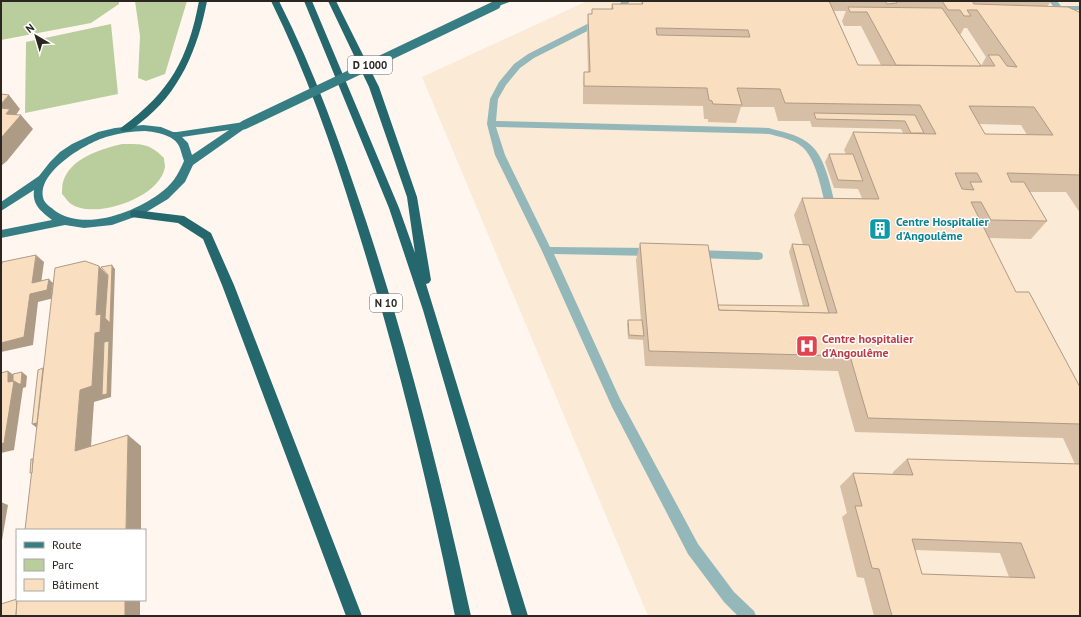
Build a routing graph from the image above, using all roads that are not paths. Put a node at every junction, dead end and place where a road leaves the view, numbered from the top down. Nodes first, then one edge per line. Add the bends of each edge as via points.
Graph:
1 (204, 1) edge
2 (275, 1) edge
3 (308, 1) edge
4 (332, 1) edge
5 (508, 1) edge
6 (626, 1) edge
7 (1053, 1) edge
8 (498, 3) edge
9 (1080, 8) edge
10 (491, 124) junction
11 (244, 125) junction
12 (126, 129) junction
13 (173, 135) junction
14 (188, 163) junction
15 (42, 179) junction
16 (1, 207) edge
17 (831, 207) edge
18 (135, 214) junction
19 (64, 221) junction
20 (1, 234) edge
21 (546, 251) junction
22 (666, 252) edge
23 (681, 253) edge
24 (758, 256) dead end
25 (430, 310) junction
26 (354, 616) edge
27 (463, 616) edge
28 (520, 616) edge
29 (749, 616) edge

1 - 12 highway via 188,56 177,79 142,118
2 - 27 highway, N 10 via 306,66 369,246 421,430
3 - 25 highway via 394,208
4 - 25 highway via 374,87 412,196
5 - 8 main road, D 1000
6 - 10 lane via 618,12 532,56 518,66 502,84 494,99
7 - 9 lane via 1059,8
8 - 11 main road, D 1000, bridge
10 - 17 lane via 769,131 794,138 810,149
10 - 21 lane via 500,155
11 - 13 main road, D 1000
11 - 14 main road, D 1000
12 - 13 main road via 160,130
12 - 15 main road via 84,142 66,152
13 - 14 main road via 183,143 188,152
14 - 18 main road via 183,177 172,191 155,204
15 - 16 main road
15 - 19 main road via 38,193 41,205 50,215
18 - 19 main road via 98,223
18 - 26 highway via 180,219 206,236 231,292
19 - 20 main road
21 - 22 lane
21 - 29 lane via 616,403 693,549 729,597
23 - 24 lane
25 - 28 highway

